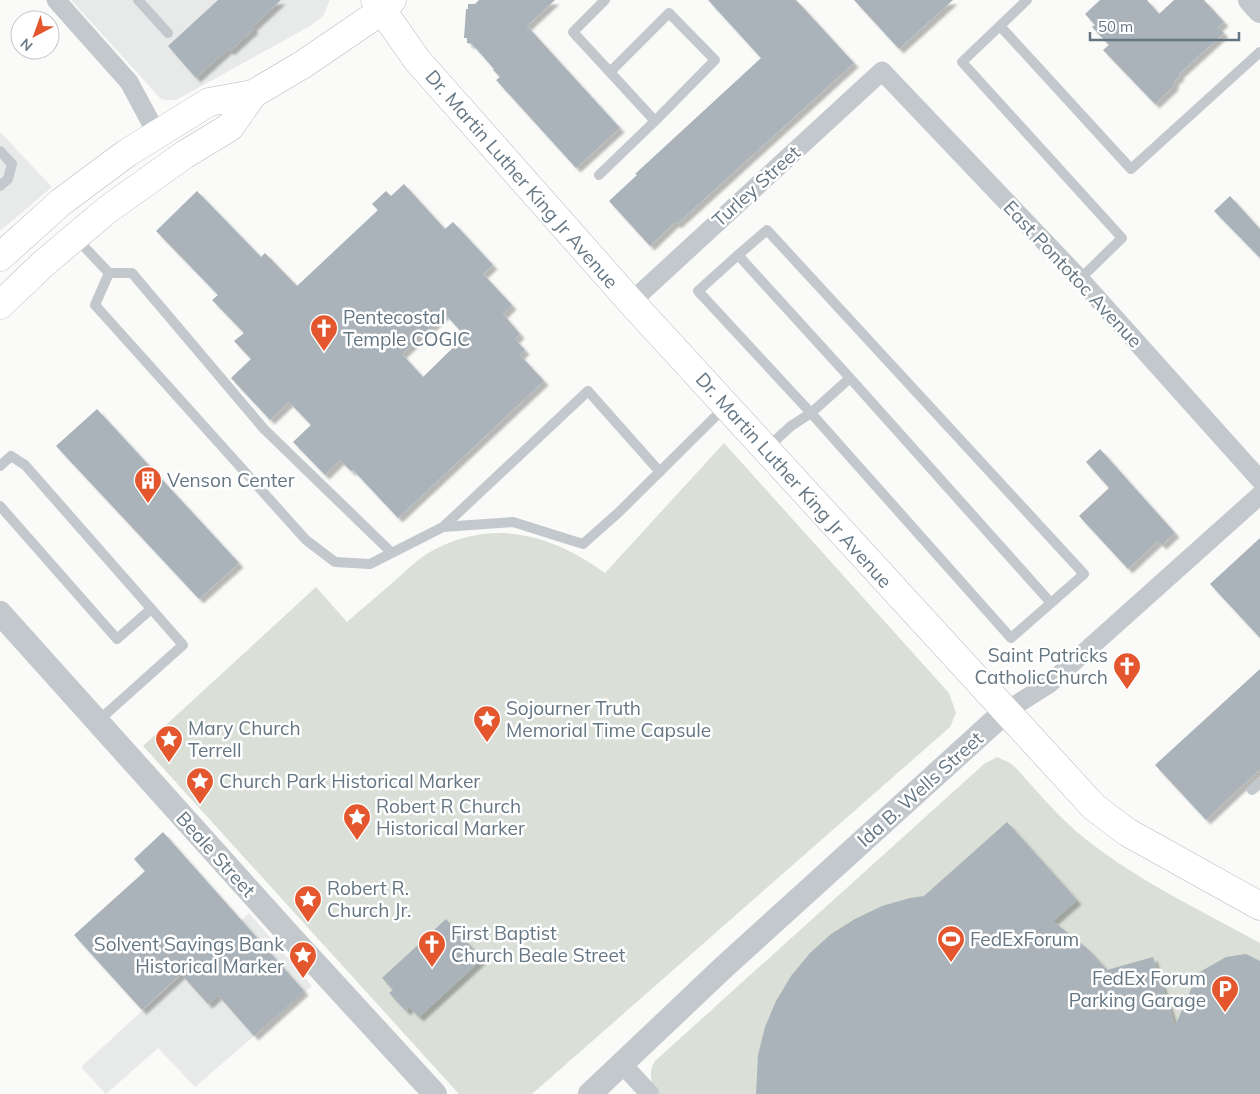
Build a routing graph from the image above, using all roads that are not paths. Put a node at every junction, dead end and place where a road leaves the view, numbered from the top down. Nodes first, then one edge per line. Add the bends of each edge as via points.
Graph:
1 (138, 0) edge
2 (605, 0) edge
3 (1026, 0) edge
4 (1250, 0) edge
5 (61, 2) edge
6 (383, 3) edge
7 (1260, 11) edge
8 (1000, 26) junction
9 (168, 33) dead end
10 (1260, 52) edge
11 (882, 71) joint
12 (610, 72) junction
13 (253, 94) junction
14 (655, 121) junction
15 (157, 134) junction
16 (0, 151) edge
17 (599, 175) dead end
18 (0, 186) edge
19 (75, 236) junction
20 (738, 255) junction
21 (0, 257) edge
22 (109, 273) junction
23 (1080, 279) junction
24 (630, 302) junction
25 (0, 305) edge
26 (850, 378) junction
27 (726, 406) junction
28 (811, 413) junction
29 (766, 449) junction
30 (0, 466) edge
31 (660, 472) junction
32 (1260, 480) edge
33 (1260, 495) edge
34 (0, 506) edge
35 (443, 527) junction
36 (392, 553) junction
37 (1051, 603) junction
38 (151, 609) junction
39 (0, 613) edge
40 (1006, 711) junction
41 (98, 721) junction
42 (1260, 906) edge
43 (621, 1063) junction
44 (418, 1084) edge
45 (435, 1094) edge
46 (590, 1094) edge
47 (650, 1094) edge

1 - 9 lane
2 - 12 lane via 573,32
3 - 8 lane
4 - 7 street
5 - 15 street via 128,82
6 - 13 main road via 302,65
6 - 24 main road, Dr. Martin Luther King Jr Avenue via 417,60
8 - 10 lane via 1131,170
8 - 23 lane via 962,62 1122,238
11 - 23 street, East Pontotoc Avenue
11 - 24 street, Turley Street
12 - 14 lane
12 - 14 lane via 669,13 715,60
13 - 15 main road via 209,102
13 - 19 main road via 230,127 139,186
14 - 17 lane
15 - 21 main road via 61,202
16 - 18 lane via 12,164 8,180
19 - 22 lane
19 - 25 main road
20 - 26 lane
20 - 28 lane via 698,291
20 - 37 lane via 767,230 1084,574
22 - 36 lane via 132,273 264,429
22 - 36 lane via 95,305 306,540 335,562 370,564
23 - 32 street, East Pontotoc Avenue
24 - 27 main road, Dr. Martin Luther King Jr Avenue
26 - 28 lane
26 - 37 lane
27 - 29 main road, Dr. Martin Luther King Jr Avenue
27 - 31 lane
28 - 29 lane
28 - 37 lane via 1011,638
29 - 40 main road, Dr. Martin Luther King Jr Avenue
30 - 38 lane via 11,456 24,466
31 - 35 lane via 583,544 513,522
31 - 35 lane via 588,391
33 - 40 street, Ida B. Wells Street via 1049,684
34 - 38 lane via 117,639
35 - 36 lane
38 - 41 lane via 183,645
39 - 41 street, Beale Street
40 - 42 main road, Dr. Martin Luther King Jr Avenue via 1094,807 1127,832
40 - 43 street, Ida B. Wells Street
41 - 44 street, Beale Street
43 - 46 street, Ida B. Wells Street
43 - 47 street
44 - 45 street, Beale Street

